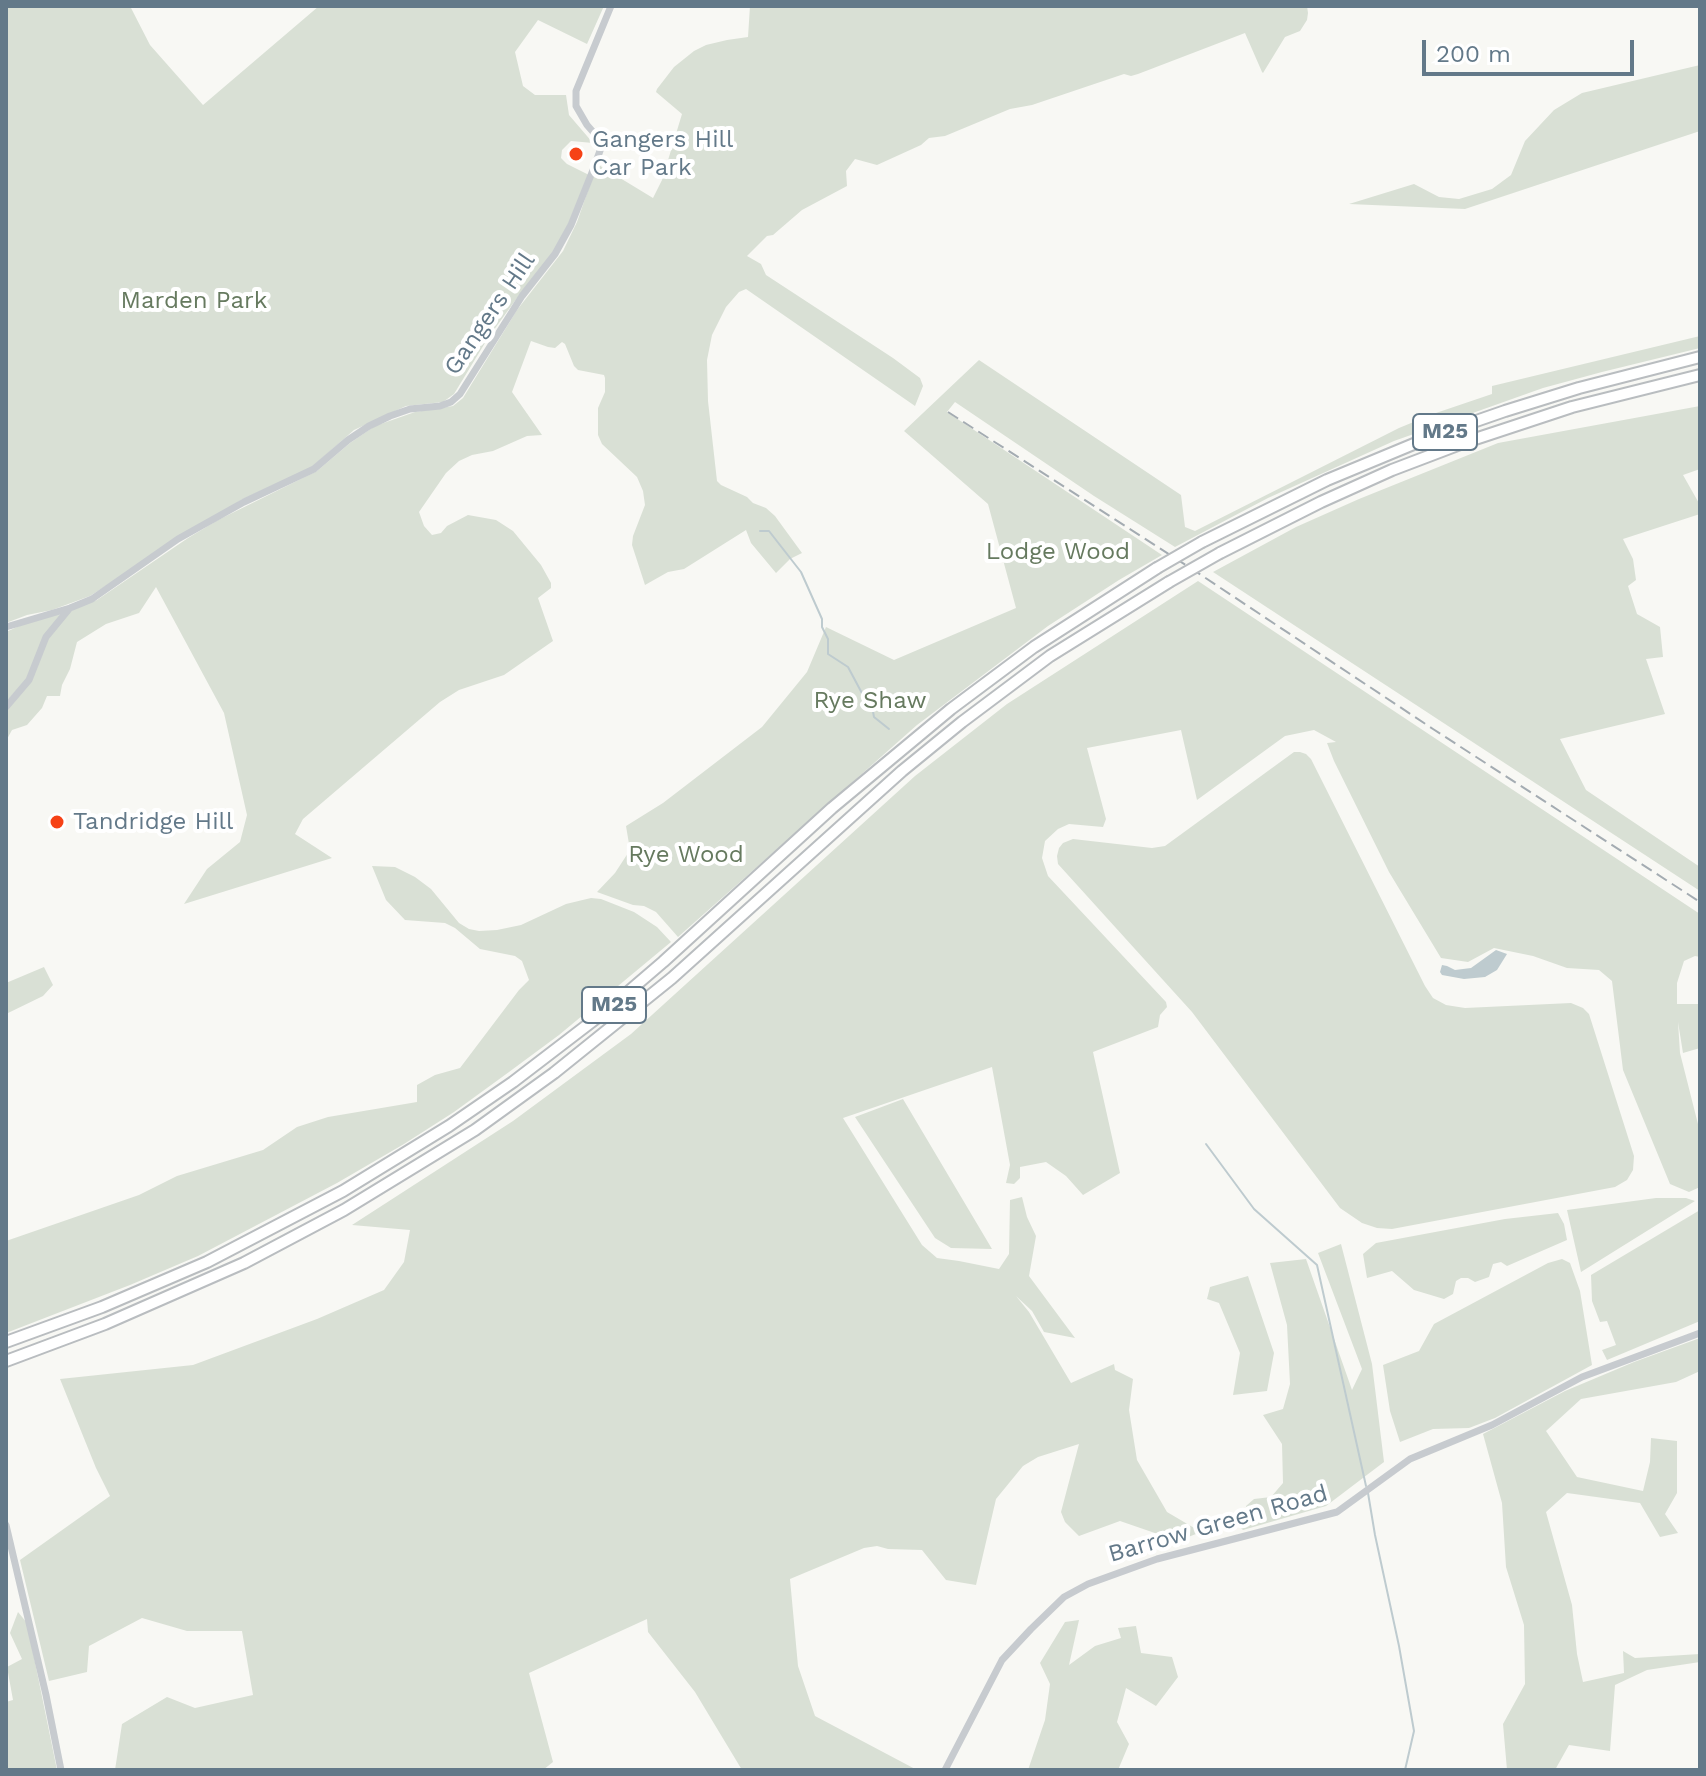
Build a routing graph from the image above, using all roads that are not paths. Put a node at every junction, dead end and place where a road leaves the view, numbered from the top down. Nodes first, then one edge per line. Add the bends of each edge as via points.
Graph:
1 (611, 6) edge
2 (1700, 357) edge
3 (1700, 375) edge
4 (70, 608) junction
5 (6, 627) edge
6 (6, 707) edge
7 (1700, 1333) edge
8 (6, 1342) edge
9 (6, 1361) edge
10 (6, 1525) edge
11 (61, 1770) edge
12 (945, 1770) edge

1 - 4 street, Gangers Hill via 576,91 576,106 601,141 593,170 555,254 460,394 440,406 410,409 369,426 314,469 216,517
2 - 8 highway, M25, bridge via 1554,395 1433,436 1327,480 1157,568 1044,640 951,709 842,799 607,1010 449,1126 359,1182 230,1251
3 - 9 highway, M25, bridge via 1572,407 1463,443 1286,518 1169,582 1050,656 962,722 672,978 475,1130 332,1217 244,1263
4 - 5 street, Gangers Hill
4 - 6 street via 46,637 29,680
7 - 12 street, Barrow Green Road via 1582,1377 1492,1425 1410,1459 1337,1512 1157,1559 1064,1597 1002,1660
10 - 11 street

